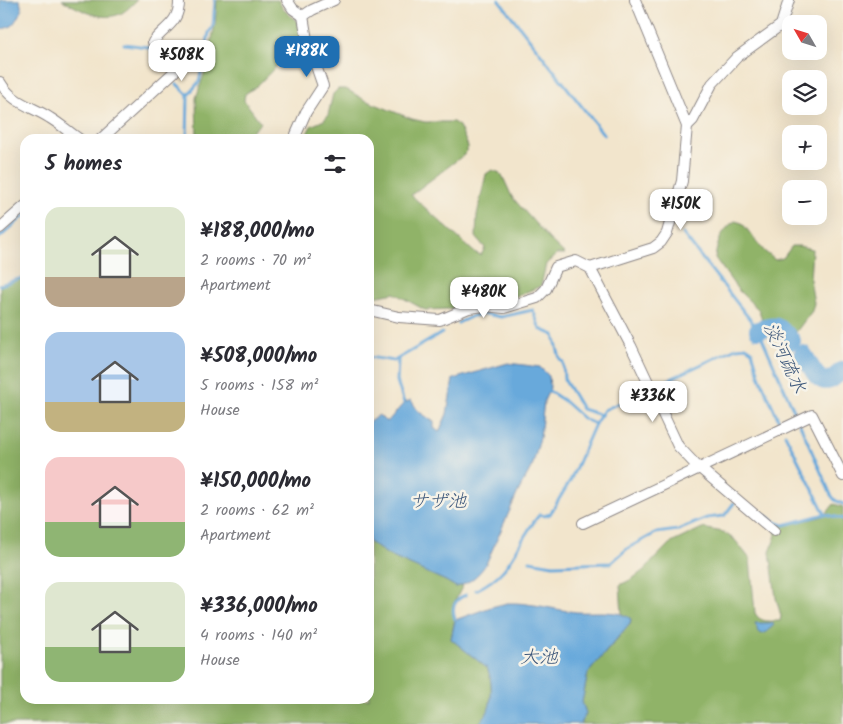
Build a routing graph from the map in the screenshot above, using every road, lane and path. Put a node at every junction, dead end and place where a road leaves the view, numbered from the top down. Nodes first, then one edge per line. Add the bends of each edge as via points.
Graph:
1 (179, 0) edge
2 (287, 0) edge
3 (334, 0) edge
4 (635, 0) edge
5 (789, 0) edge
6 (303, 16) junction
7 (0, 82) edge
8 (687, 126) junction
9 (72, 134) edge
10 (106, 134) edge
11 (296, 134) edge
12 (20, 210) edge
13 (0, 228) edge
14 (590, 268) junction
15 (374, 311) edge
16 (700, 468) junction
17 (843, 476) edge
18 (583, 523) dead end
19 (774, 531) dead end

1 - 10 street via 169,28 153,42 173,66 174,72
2 - 6 street via 293,10
3 - 6 street
4 - 8 street
5 - 8 street via 781,25 737,57 712,84
6 - 11 street via 307,40 323,86
7 - 9 street via 7,94 51,118
8 - 14 street via 682,181 667,233 661,242 653,248
12 - 13 street
14 - 15 street via 576,261 556,267 546,290 537,298 504,308 469,308 440,320
14 - 16 street via 619,321 678,446
16 - 17 street via 812,415
16 - 18 street
16 - 19 street

